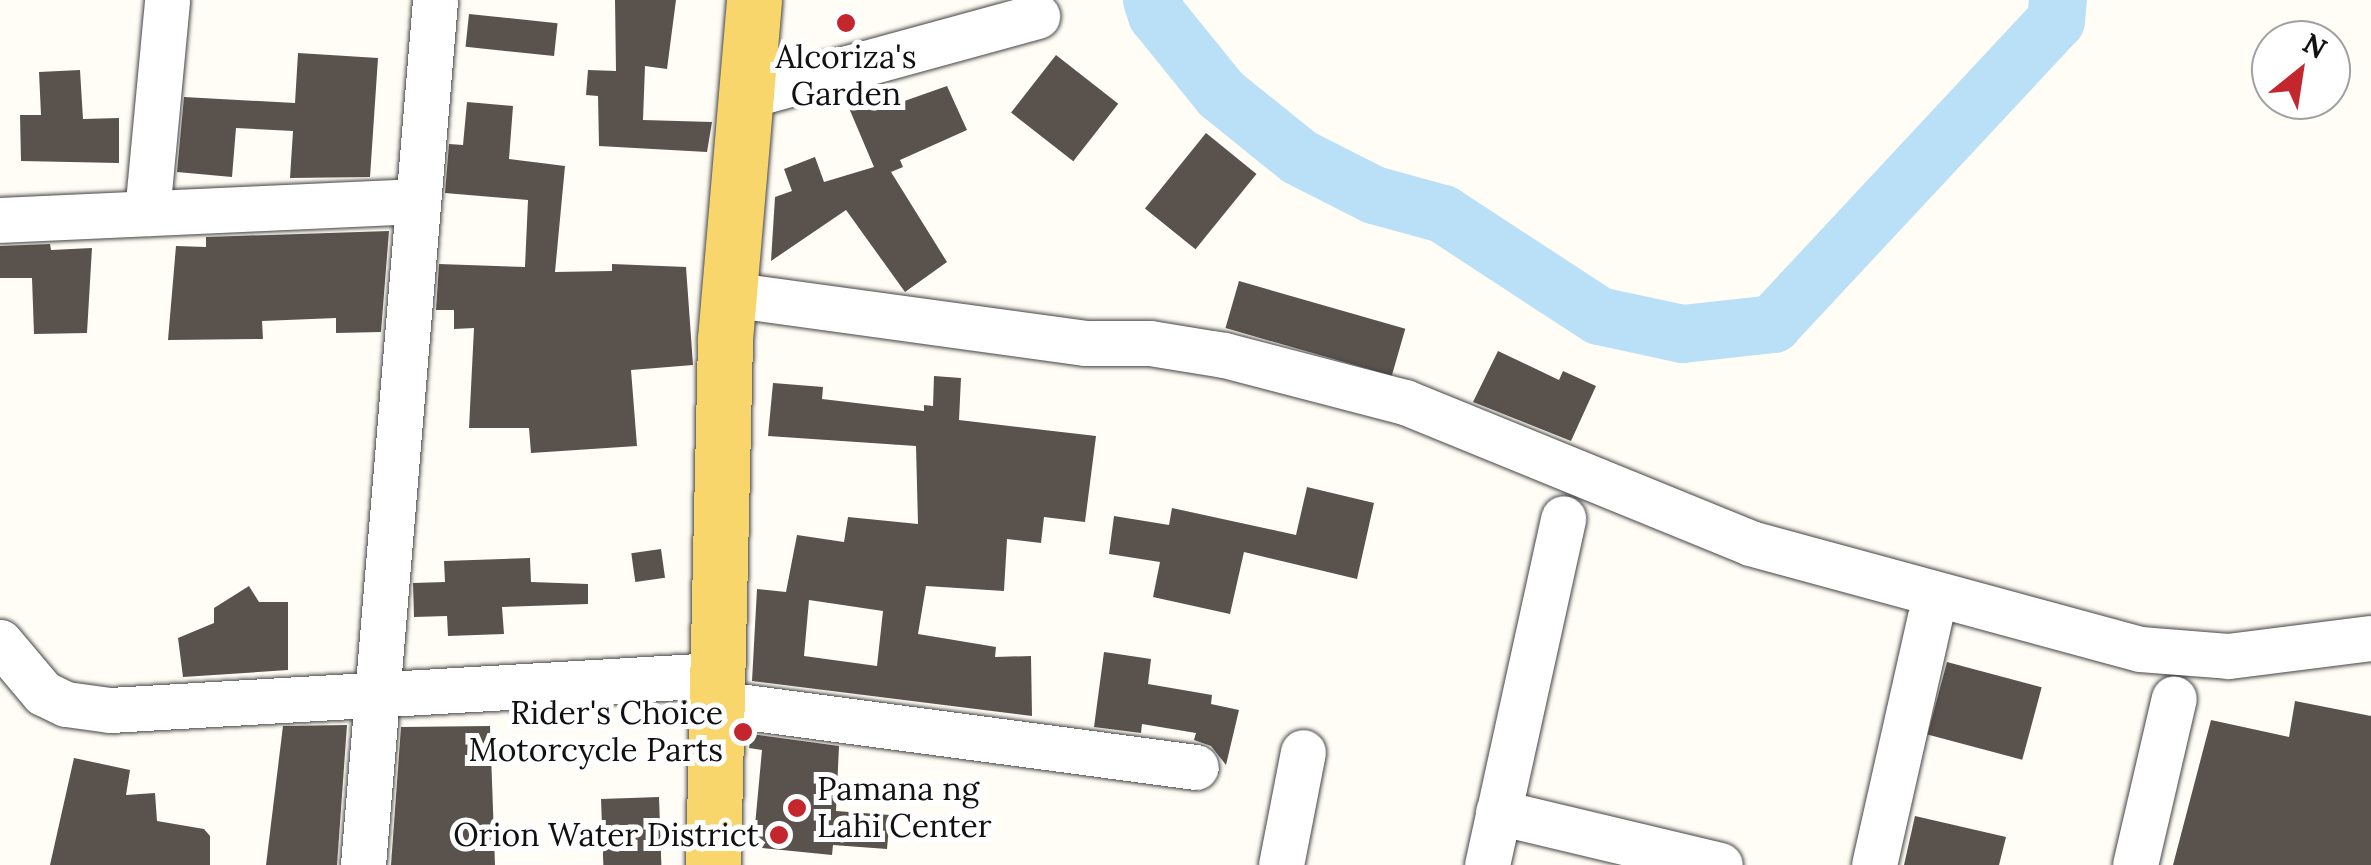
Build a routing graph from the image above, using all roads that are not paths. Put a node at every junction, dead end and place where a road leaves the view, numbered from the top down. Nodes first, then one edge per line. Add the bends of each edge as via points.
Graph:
1 (166, 0) edge
2 (435, 0) edge
3 (754, 0) edge
4 (1037, 16) dead end
5 (744, 96) junction
6 (418, 201) junction
7 (147, 213) junction
8 (0, 220) edge
9 (728, 294) junction
10 (1563, 518) dead end
11 (1930, 617) dead end
12 (2371, 638) edge
13 (0, 642) edge
14 (716, 689) junction
15 (378, 692) junction
16 (2174, 698) dead end
17 (1302, 752) dead end
18 (1196, 767) dead end
19 (1498, 812) junction
20 (364, 865) edge
21 (713, 865) edge
22 (1282, 865) edge
23 (1487, 865) edge
24 (1720, 865) edge
25 (1874, 865) edge
26 (2135, 865) edge

1 - 7 street
2 - 6 street
3 - 5 main road
4 - 5 street
5 - 9 main road
6 - 7 street
6 - 15 street
7 - 8 street
9 - 12 street via 1224,355 1405,402 1750,544 2140,649 2228,656
9 - 14 main road
10 - 19 street
11 - 25 street
13 - 15 street via 43,693 81,708
14 - 15 street
14 - 18 street
14 - 21 main road
15 - 20 street
16 - 26 street
17 - 22 street
19 - 23 street
19 - 24 street

